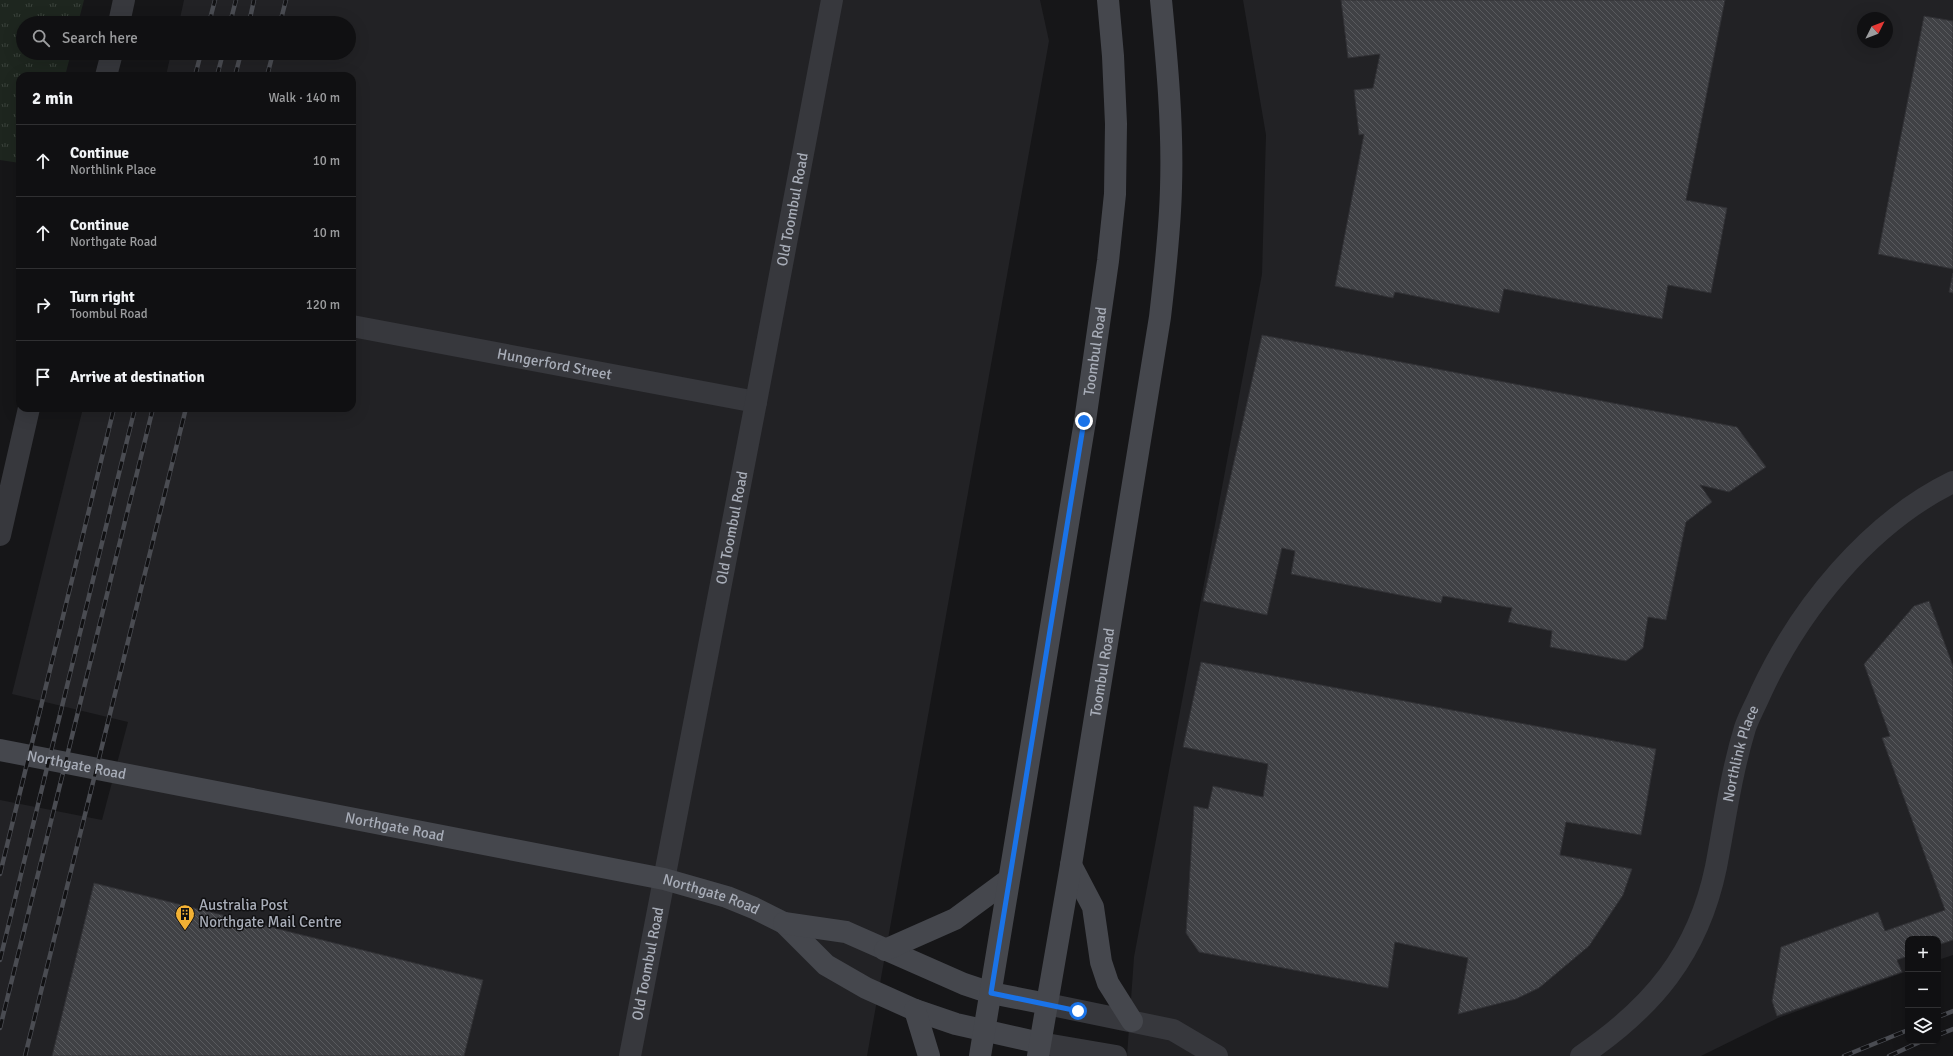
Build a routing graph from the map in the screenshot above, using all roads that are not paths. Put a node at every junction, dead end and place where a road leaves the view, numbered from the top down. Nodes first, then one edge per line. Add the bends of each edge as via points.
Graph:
1 (124, 0) edge
2 (832, 0) edge
3 (1108, 0) edge
4 (1161, 0) edge
5 (121, 16) edge
6 (110, 60) edge
7 (107, 72) edge
8 (356, 327) edge
9 (756, 402) junction
10 (29, 412) edge
11 (1953, 482) edge
12 (0, 535) edge
13 (0, 750) edge
14 (1071, 865) junction
15 (664, 879) junction
16 (1008, 880) junction
17 (784, 923) junction
18 (885, 950) junction
19 (991, 993) junction
20 (1047, 1004) junction
21 (915, 1010) junction
22 (1132, 1021) junction
23 (985, 1032) junction
24 (1039, 1050) edge
25 (630, 1056) edge
26 (929, 1056) edge
27 (980, 1056) edge
28 (1116, 1056) edge
29 (1216, 1056) edge
30 (1580, 1056) edge

1 - 5 street
2 - 9 street, Old Toombul Road
3 - 16 main road, Toombul Road via 1116,124 1116,194 1082,437
4 - 14 main road, Toombul Road via 1169,115 1169,238 1160,317
6 - 7 street
8 - 9 street, Hungerford Street
9 - 15 street, Old Toombul Road
10 - 12 street
11 - 30 street, Northlink Place via 1904,513 1863,547 1820,595 1789,638 1746,726 1732,776 1714,876 1701,915 1684,952 1665,982 1642,1009 1612,1035
13 - 15 main road, Northgate Road
14 - 20 main road, Toombul Road
14 - 22 main road via 1093,907 1101,962 1108,983
15 - 17 main road, Northgate Road via 728,897
15 - 25 street, Old Toombul Road
16 - 18 main road via 955,919
16 - 19 main road, Toombul Road
17 - 18 main road, Northgate Road via 846,932
17 - 21 main road, Northgate Road via 826,965 866,988
18 - 19 main road, Northgate Road
19 - 20 main road, Northgate Road
19 - 23 main road, Toombul Road
20 - 22 street
20 - 24 main road, Toombul Road
21 - 23 main road, Northgate Road via 940,1020
21 - 26 main road
22 - 29 street via 1173,1030
23 - 24 main road, Northgate Road
23 - 27 main road, Toombul Road
24 - 28 street

